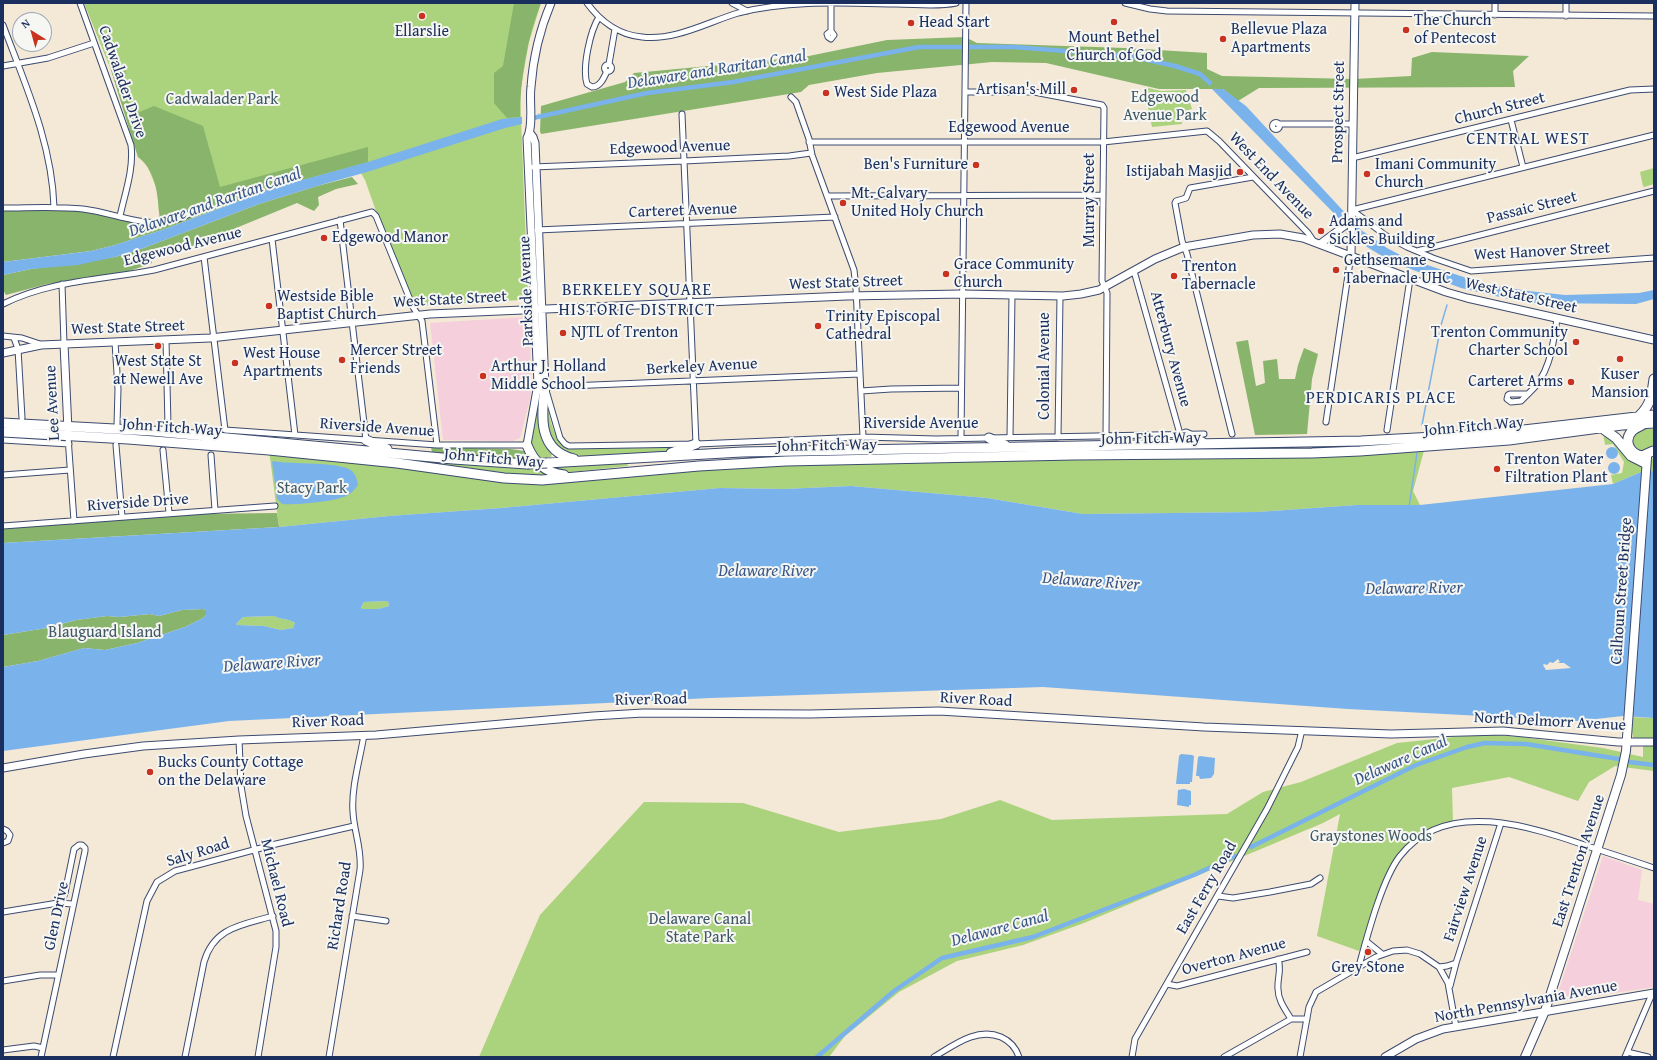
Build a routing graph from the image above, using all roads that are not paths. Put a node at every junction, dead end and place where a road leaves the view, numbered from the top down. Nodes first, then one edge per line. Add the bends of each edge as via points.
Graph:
1 (80, 3) edge
2 (551, 3) edge
3 (587, 3) edge
4 (732, 3) edge
5 (831, 3) edge
6 (956, 3) edge
7 (966, 3) edge
8 (1125, 3) edge
9 (1355, 3) edge
10 (1495, 3) edge
11 (1566, 3) edge
12 (780, 4) edge
13 (747, 11) junction
14 (1354, 13) junction
15 (1495, 14) junction
16 (1566, 16) junction
17 (1654, 16) edge
18 (599, 17) junction
19 (3, 25) edge
20 (615, 29) junction
21 (831, 30) dead end
22 (94, 43) junction
23 (17, 64) junction
24 (3, 66) edge
25 (1654, 89) edge
26 (965, 92) junction
27 (791, 97) dead end
28 (682, 114) dead end
29 (1511, 120) junction
30 (1278, 124) dead end
31 (1353, 124) junction
32 (1207, 131) joint
33 (1654, 135) edge
34 (809, 142) junction
35 (965, 142) junction
36 (1103, 142) junction
37 (811, 153) junction
38 (1352, 158) junction
39 (684, 161) junction
40 (532, 167) junction
41 (1523, 167) junction
42 (1253, 177) junction
43 (1654, 191) edge
44 (964, 195) junction
45 (1103, 195) junction
46 (828, 196) junction
47 (54, 207) junction
48 (200, 207) dead end
49 (3, 208) edge
50 (1352, 210) junction
51 (120, 216) junction
52 (835, 217) junction
53 (340, 220) junction
54 (1351, 220) junction
55 (687, 224) junction
56 (535, 230) junction
57 (1303, 230) junction
58 (1299, 237) junction
59 (272, 238) junction
60 (1317, 243) junction
61 (1184, 247) junction
62 (1416, 251) junction
63 (1351, 255) junction
64 (204, 257) junction
65 (1654, 258) edge
66 (1134, 271) junction
67 (1410, 279) junction
68 (62, 284) junction
69 (1104, 288) junction
70 (962, 294) junction
71 (1012, 295) junction
72 (856, 296) junction
73 (1060, 296) junction
74 (690, 302) junction
75 (3, 304) edge
76 (538, 310) junction
77 (418, 315) junction
78 (1557, 319) junction
79 (352, 322) junction
80 (283, 330) junction
81 (3, 336) edge
82 (14, 338) junction
83 (214, 338) junction
84 (166, 340) junction
85 (1654, 340) edge
86 (115, 342) junction
87 (64, 344) junction
88 (41, 345) junction
89 (18, 349) junction
90 (3, 353) edge
91 (859, 374) junction
92 (693, 380) junction
93 (1654, 384) edge
94 (545, 387) junction
95 (961, 388) junction
96 (861, 391) junction
97 (1528, 394) dead end
98 (1653, 400) edge
99 (1654, 415) edge
100 (22, 418) dead end
101 (1646, 421) edge
102 (1326, 422) dead end
103 (3, 423) edge
104 (117, 425) dead end
105 (168, 426) dead end
106 (68, 427) junction
107 (1602, 428) junction
108 (1387, 430) dead end
109 (3, 432) edge
110 (1183, 434) junction
111 (1204, 434) dead end
112 (1232, 434) dead end
113 (295, 435) junction
114 (1106, 436) junction
115 (863, 437) junction
116 (1058, 437) junction
117 (961, 438) junction
118 (989, 438) joint
119 (3, 440) edge
120 (68, 440) junction
121 (366, 440) junction
122 (1011, 442) junction
123 (565, 444) joint
124 (696, 444) junction
125 (1207, 444) junction
126 (116, 445) dead end
127 (437, 445) junction
128 (527, 445) junction
129 (163, 450) dead end
130 (211, 454) dead end
131 (419, 456) junction
132 (660, 457) junction
133 (1650, 458) edge
134 (585, 461) junction
135 (70, 470) junction
136 (612, 474) junction
137 (3, 476) edge
138 (275, 506) dead end
139 (215, 510) junction
140 (168, 513) junction
141 (122, 517) junction
142 (74, 521) junction
143 (3, 526) edge
144 (1627, 717) joint
145 (1302, 730) junction
146 (1373, 733) joint
147 (364, 735) junction
148 (239, 740) junction
149 (1626, 741) junction
150 (1654, 742) edge
151 (3, 768) edge
152 (1501, 823) junction
153 (354, 826) junction
154 (3, 829) edge
155 (3, 843) edge
156 (254, 849) junction
157 (1598, 849) junction
158 (1654, 868) edge
159 (1320, 878) dead end
160 (1218, 896) junction
161 (62, 902) junction
162 (73, 904) junction
163 (3, 912) edge
164 (273, 916) junction
165 (352, 916) junction
166 (386, 921) dead end
167 (1366, 941) junction
168 (1308, 952) dead end
169 (1382, 954) junction
170 (1278, 959) junction
171 (1456, 963) junction
172 (1359, 966) junction
173 (1439, 966) junction
174 (58, 975) junction
175 (3, 981) edge
176 (1167, 984) junction
177 (1450, 989) junction
178 (1653, 994) edge
179 (1545, 1011) junction
180 (1291, 1019) junction
181 (1307, 1019) junction
182 (1456, 1027) junction
183 (43, 1048) junction
184 (3, 1050) edge
185 (1626, 1054) edge
186 (41, 1057) edge
187 (113, 1057) edge
188 (185, 1057) edge
189 (258, 1057) edge
190 (329, 1057) edge
191 (934, 1057) edge
192 (1019, 1057) edge
193 (1132, 1057) edge
194 (1224, 1057) edge
195 (1300, 1057) edge
196 (1386, 1057) edge
197 (1525, 1057) edge
198 (1648, 1057) edge

1 - 22 street, Cadwalader Drive
2 - 40 main road, Parkside Avenue via 533,67 530,133 527,138
3 - 18 street
4 - 13 street
5 - 6 street
5 - 12 street
5 - 21 street
7 - 26 street
8 - 14 street via 1167,11
9 - 14 main road, Prospect Street
10 - 15 street
11 - 16 street
12 - 13 street
13 - 20 street via 676,34 656,37 634,36
14 - 15 street
14 - 31 main road, Prospect Street
15 - 16 street
16 - 17 street
18 - 20 street
18 - 20 street via 595,22 586,66 588,84 592,87 604,79 607,71 612,69 609,64
19 - 23 street
22 - 23 street via 66,53
22 - 51 street, Cadwalader Drive via 131,145 131,172
23 - 24 street
23 - 47 street via 45,144 52,177
25 - 29 street, Church Street via 1630,90
26 - 35 street
26 - 36 street, Murray Street via 1034,92 1102,105
27 - 34 street via 796,102
28 - 39 street
29 - 38 street, Church Street
29 - 41 street
30 - 31 street
31 - 38 main road, Prospect Street
32 - 36 street, Edgewood Avenue
32 - 42 street, West End Avenue via 1220,141
33 - 41 street
34 - 35 street, Edgewood Avenue
34 - 37 street
35 - 36 street, Edgewood Avenue
35 - 44 street
36 - 45 street, Murray Street
37 - 39 street, Edgewood Avenue
37 - 46 street
38 - 50 main road, Prospect Street
39 - 40 street, Edgewood Avenue
39 - 55 street
40 - 56 main road, Parkside Avenue
41 - 50 street
42 - 57 street, West End Avenue
42 - 61 street via 1189,188 1186,198 1175,202
43 - 62 street, Passaic Street
44 - 45 street
44 - 46 street
44 - 70 street
45 - 69 street, Murray Street
46 - 52 street
47 - 49 street
47 - 51 street via 87,209
48 - 51 street via 189,214 161,222 140,222
50 - 54 main road, Prospect Street
50 - 62 street, West Hanover Street via 1385,236
52 - 55 street, Carteret Avenue
52 - 72 street via 854,270
53 - 59 street, Edgewood Avenue
53 - 77 street, Edgewood Avenue via 370,212 376,216 412,307
53 - 79 street
54 - 60 main road
54 - 63 main road, Prospect Street
55 - 56 street, Carteret Avenue
55 - 74 street
56 - 76 main road, Parkside Avenue
57 - 58 street
57 - 60 street, West End Avenue
58 - 60 main road, West State Street
58 - 61 main road, West State Street via 1280,234 1253,236
59 - 64 street, Edgewood Avenue
59 - 80 street
60 - 63 main road, West State Street
61 - 66 main road, West State Street
61 - 112 street
62 - 65 street, West Hanover Street via 1472,271
63 - 67 main road, West State Street
63 - 102 street
64 - 68 street, Edgewood Avenue via 128,275
64 - 83 street
66 - 69 main road, West State Street
66 - 110 street, Atterbury Avenue
67 - 78 main road, West State Street via 1467,298
67 - 108 street
68 - 75 street, Edgewood Avenue via 31,292
68 - 87 street, Lee Avenue
69 - 73 main road, West State Street via 1090,293
69 - 114 street, Murray Street via 1107,293
70 - 71 main road, West State Street
70 - 72 main road, West State Street
70 - 95 street
71 - 73 main road, West State Street
71 - 122 street
72 - 74 main road, West State Street
72 - 91 street
73 - 116 street, Colonial Avenue
74 - 76 main road, West State Street
74 - 92 street
76 - 77 main road, West State Street
76 - 94 main road, Parkside Avenue
76 - 128 main road, Parkside Avenue via 538,390
77 - 79 main road, West State Street
77 - 127 street via 422,321
78 - 85 main road, West State Street
78 - 97 street via 1549,362 1536,386
79 - 80 main road, West State Street
79 - 121 street
80 - 83 main road, West State Street
80 - 113 street
81 - 82 street, West State Street
82 - 88 street, West State Street via 22,338
82 - 89 street
83 - 84 main road, West State Street
83 - 113 street, Riverside Avenue via 225,430
84 - 86 main road, West State Street
84 - 105 street
86 - 87 main road, West State Street
86 - 104 street
87 - 88 main road, West State Street
87 - 106 main road, Lee Avenue
88 - 89 main road
89 - 90 main road
89 - 100 street
91 - 92 street, Berkeley Avenue
91 - 96 street
92 - 94 street, Berkeley Avenue
92 - 124 street
93 - 98 highway
94 - 123 street, Parkside Avenue via 555,424
94 - 134 highway via 544,428 548,441 561,455
95 - 96 street
95 - 117 street
96 - 115 street
98 - 101 highway via 1647,410
99 - 101 highway, John Fitch Way
101 - 107 highway, John Fitch Way
101 - 125 highway, John Fitch Way via 1450,437
101 - 133 highway via 1632,431 1628,444 1639,456 1645,455
103 - 106 highway, John Fitch Way
106 - 120 main road, Lee Avenue
106 - 131 highway, John Fitch Way via 170,433
107 - 133 highway via 1613,434 1632,456
107 - 136 highway, John Fitch Way via 1471,444 1323,452 786,461 692,466
109 - 120 highway, John Fitch Way
110 - 111 street
110 - 114 street
110 - 125 highway
113 - 121 street, Riverside Avenue
114 - 116 street
115 - 117 street, Riverside Avenue
115 - 124 street, Riverside Avenue
116 - 122 street
117 - 118 street, Riverside Avenue
118 - 122 highway via 997,442
119 - 120 street
120 - 135 street, Lee Avenue
120 - 136 highway, John Fitch Way via 128,439 269,450 397,463 504,478 542,480
121 - 127 street, Riverside Avenue
121 - 131 highway via 383,448
122 - 125 highway, John Fitch Way
122 - 132 highway, John Fitch Way
123 - 124 street, Riverside Avenue
124 - 132 highway
126 - 141 street
127 - 128 street, Riverside Avenue
128 - 136 highway via 538,463 554,473
129 - 140 street
130 - 139 street
131 - 134 highway, John Fitch Way, bridge via 527,464
132 - 134 highway, John Fitch Way
133 - 144 main road, Calhoun Street Bridge
135 - 137 street
135 - 142 street, Lee Avenue
138 - 139 street, Riverside Drive
139 - 140 street, Riverside Drive
140 - 141 street, Riverside Drive
141 - 142 street, Riverside Drive
142 - 143 street, Riverside Drive
144 - 149 main road, East Trenton Avenue
145 - 146 main road, River Road
145 - 147 main road, River Road via 918,711 618,714
145 - 160 street, East Ferry Road via 1298,747 1278,788
146 - 149 main road, North Delmorr Avenue via 1491,731
147 - 148 main road, River Road
147 - 153 street, Richard Road via 353,798
148 - 151 main road, River Road via 129,748
148 - 156 street, Michael Road via 243,801
149 - 150 main road, North Delmorr Avenue
149 - 157 main road, East Trenton Avenue via 1622,769
152 - 157 street via 1536,829
152 - 167 street via 1453,823 1428,832 1413,842 1392,868
152 - 171 street, Fairview Avenue
153 - 156 street, Saly Road
153 - 165 street, Richard Road via 361,861
154 - 155 street via 10,835 8,841
156 - 164 street, Michael Road
156 - 187 street, Saly Road via 174,871 162,878 153,888 147,901
157 - 158 street
157 - 179 main road, East Trenton Avenue
159 - 160 street via 1311,884 1270,892 1233,898
160 - 176 street, East Ferry Road
161 - 162 street
161 - 162 street, Glen Drive via 74,851 80,845 85,851
161 - 163 street
162 - 174 street, Glen Drive
164 - 188 street via 229,930 209,949 204,962
164 - 189 street, Michael Road via 276,947
165 - 166 street
165 - 190 street, Richard Road
167 - 169 street
167 - 172 street
168 - 170 street, Overton Avenue
169 - 172 street
169 - 173 street via 1398,950 1412,951
170 - 176 street, Overton Avenue via 1177,986
170 - 180 street via 1279,996
171 - 173 street, Fairview Avenue
171 - 177 street, Fairview Avenue
172 - 181 street via 1319,989 1313,996
173 - 177 street
174 - 175 street
174 - 183 street, Glen Drive
176 - 193 street, East Ferry Road via 1135,1039
177 - 182 street
178 - 179 main road, North Pennsylvania Avenue
178 - 185 street
179 - 182 main road, North Pennsylvania Avenue
179 - 197 main road, East Trenton Avenue
180 - 181 street
180 - 194 street
181 - 195 street
182 - 196 main road, North Pennsylvania Avenue via 1424,1036
183 - 184 street via 34,1046
183 - 186 street, Glen Drive
185 - 198 street
191 - 192 street via 971,1036 982,1034 998,1036 1008,1041

